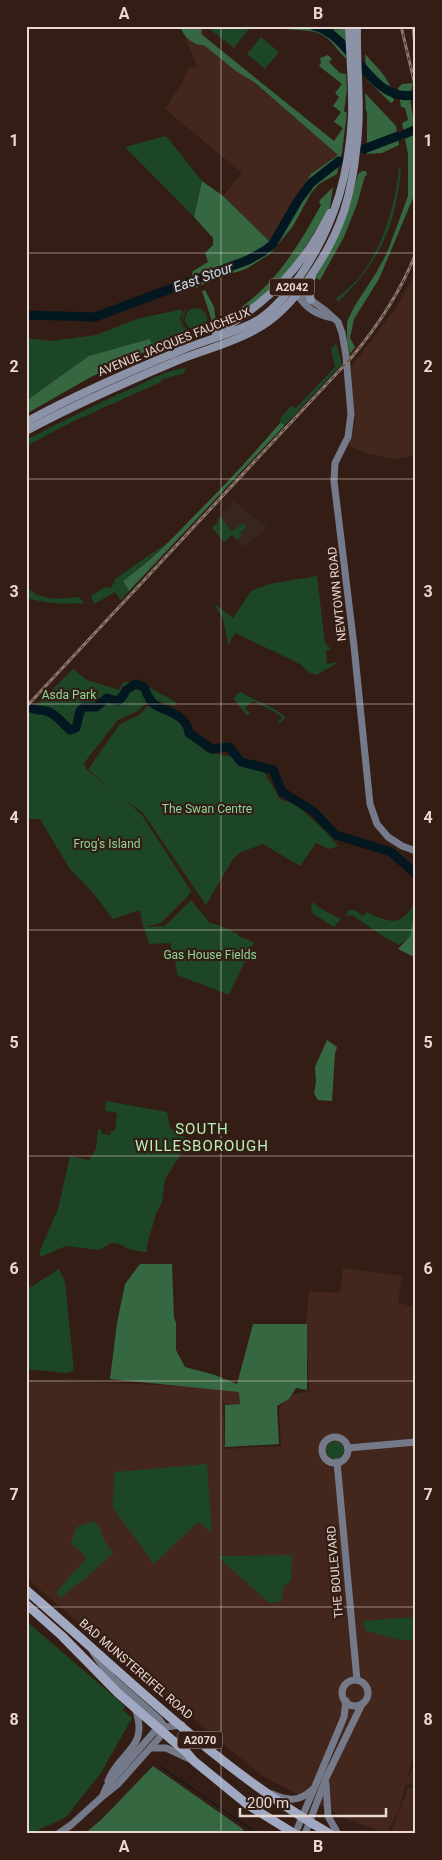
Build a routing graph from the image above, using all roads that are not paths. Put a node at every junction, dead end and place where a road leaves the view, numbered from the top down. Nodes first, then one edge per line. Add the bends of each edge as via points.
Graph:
1 (350, 26) edge
2 (357, 26) edge
3 (356, 117) junction
4 (342, 185) junction
5 (313, 272) junction
6 (294, 291) junction
7 (311, 300) junction
8 (333, 318) junction
9 (199, 343) junction
10 (26, 422) edge
11 (26, 431) edge
12 (416, 851) edge
13 (416, 1442) edge
14 (348, 1448) junction
15 (337, 1462) junction
16 (26, 1590) edge
17 (26, 1604) edge
18 (91, 1647) junction
19 (356, 1680) junction
20 (346, 1701) junction
21 (362, 1704) junction
22 (135, 1708) junction
23 (182, 1726) junction
24 (162, 1729) junction
25 (151, 1748) junction
26 (194, 1761) junction
27 (326, 1778) junction
28 (107, 1786) junction
29 (256, 1786) junction
30 (314, 1788) junction
31 (103, 1796) junction
32 (307, 1827) edge
33 (58, 1834) edge
34 (295, 1834) edge
35 (330, 1834) edge
36 (338, 1834) edge

1 - 3 main road, AVENUE JACQUES FAUCHEUX / A2042 via 351,80
2 - 3 main road, AVENUE JACQUES FAUCHEUX / A2042 via 359,88
3 - 4 main road, AVENUE JACQUES FAUCHEUX / A2042
3 - 5 main road, AVENUE JACQUES FAUCHEUX / A2042 via 348,200
4 - 6 main road, AVENUE JACQUES FAUCHEUX / A2042 via 334,216
4 - 9 main road via 320,230 282,284 247,314
5 - 6 main road, AVENUE JACQUES FAUCHEUX / A2042
5 - 7 main road, AVENUE JACQUES FAUCHEUX / A2042 via 308,290
6 - 7 street, NEWTOWN ROAD
6 - 8 street via 304,305
6 - 9 main road, AVENUE JACQUES FAUCHEUX / A2042 via 260,319
6 - 11 main road, AVENUE JACQUES FAUCHEUX / A2042 via 283,310 255,330 113,388
7 - 8 street, NEWTOWN ROAD
8 - 12 street, NEWTOWN ROAD via 343,338 351,414 348,438 335,463 334,481 370,804 375,820 388,837
9 - 10 main road, AVENUE JACQUES FAUCHEUX / A2042 via 117,376
13 - 14 street
14 - 15 street via 344,1459
14 - 15 street via 340,1438 327,1440 323,1447 324,1455 329,1461
15 - 19 street, THE BOULEVARD
16 - 18 highway, BAD MUNSTEREIFEL ROAD / A2070
17 - 22 highway, BAD MUNSTEREIFEL ROAD / A2070
18 - 23 highway, BAD MUNSTEREIFEL ROAD / A2070
18 - 24 street via 104,1668 159,1719
19 - 20 street via 344,1686 342,1693
19 - 21 street via 365,1684 368,1690
20 - 21 street via 353,1706
20 - 30 street via 344,1718
21 - 27 street
22 - 24 highway, BAD MUNSTEREIFEL ROAD / A2070
22 - 28 street via 140,1723 138,1738 110,1776
23 - 24 street
23 - 29 highway, BAD MUNSTEREIFEL ROAD / A2070
24 - 25 street
24 - 26 highway, BAD MUNSTEREIFEL ROAD / A2070
24 - 28 street
25 - 26 street via 166,1748
25 - 31 street
26 - 34 highway, BAD MUNSTEREIFEL ROAD / A2070 via 248,1805
27 - 32 street
27 - 36 street via 328,1816
28 - 31 street
29 - 30 street via 293,1800 307,1795
29 - 32 highway, BAD MUNSTEREIFEL ROAD / A2070
30 - 32 street
31 - 33 street
32 - 34 street
32 - 35 highway, BAD MUNSTEREIFEL ROAD / A2070

